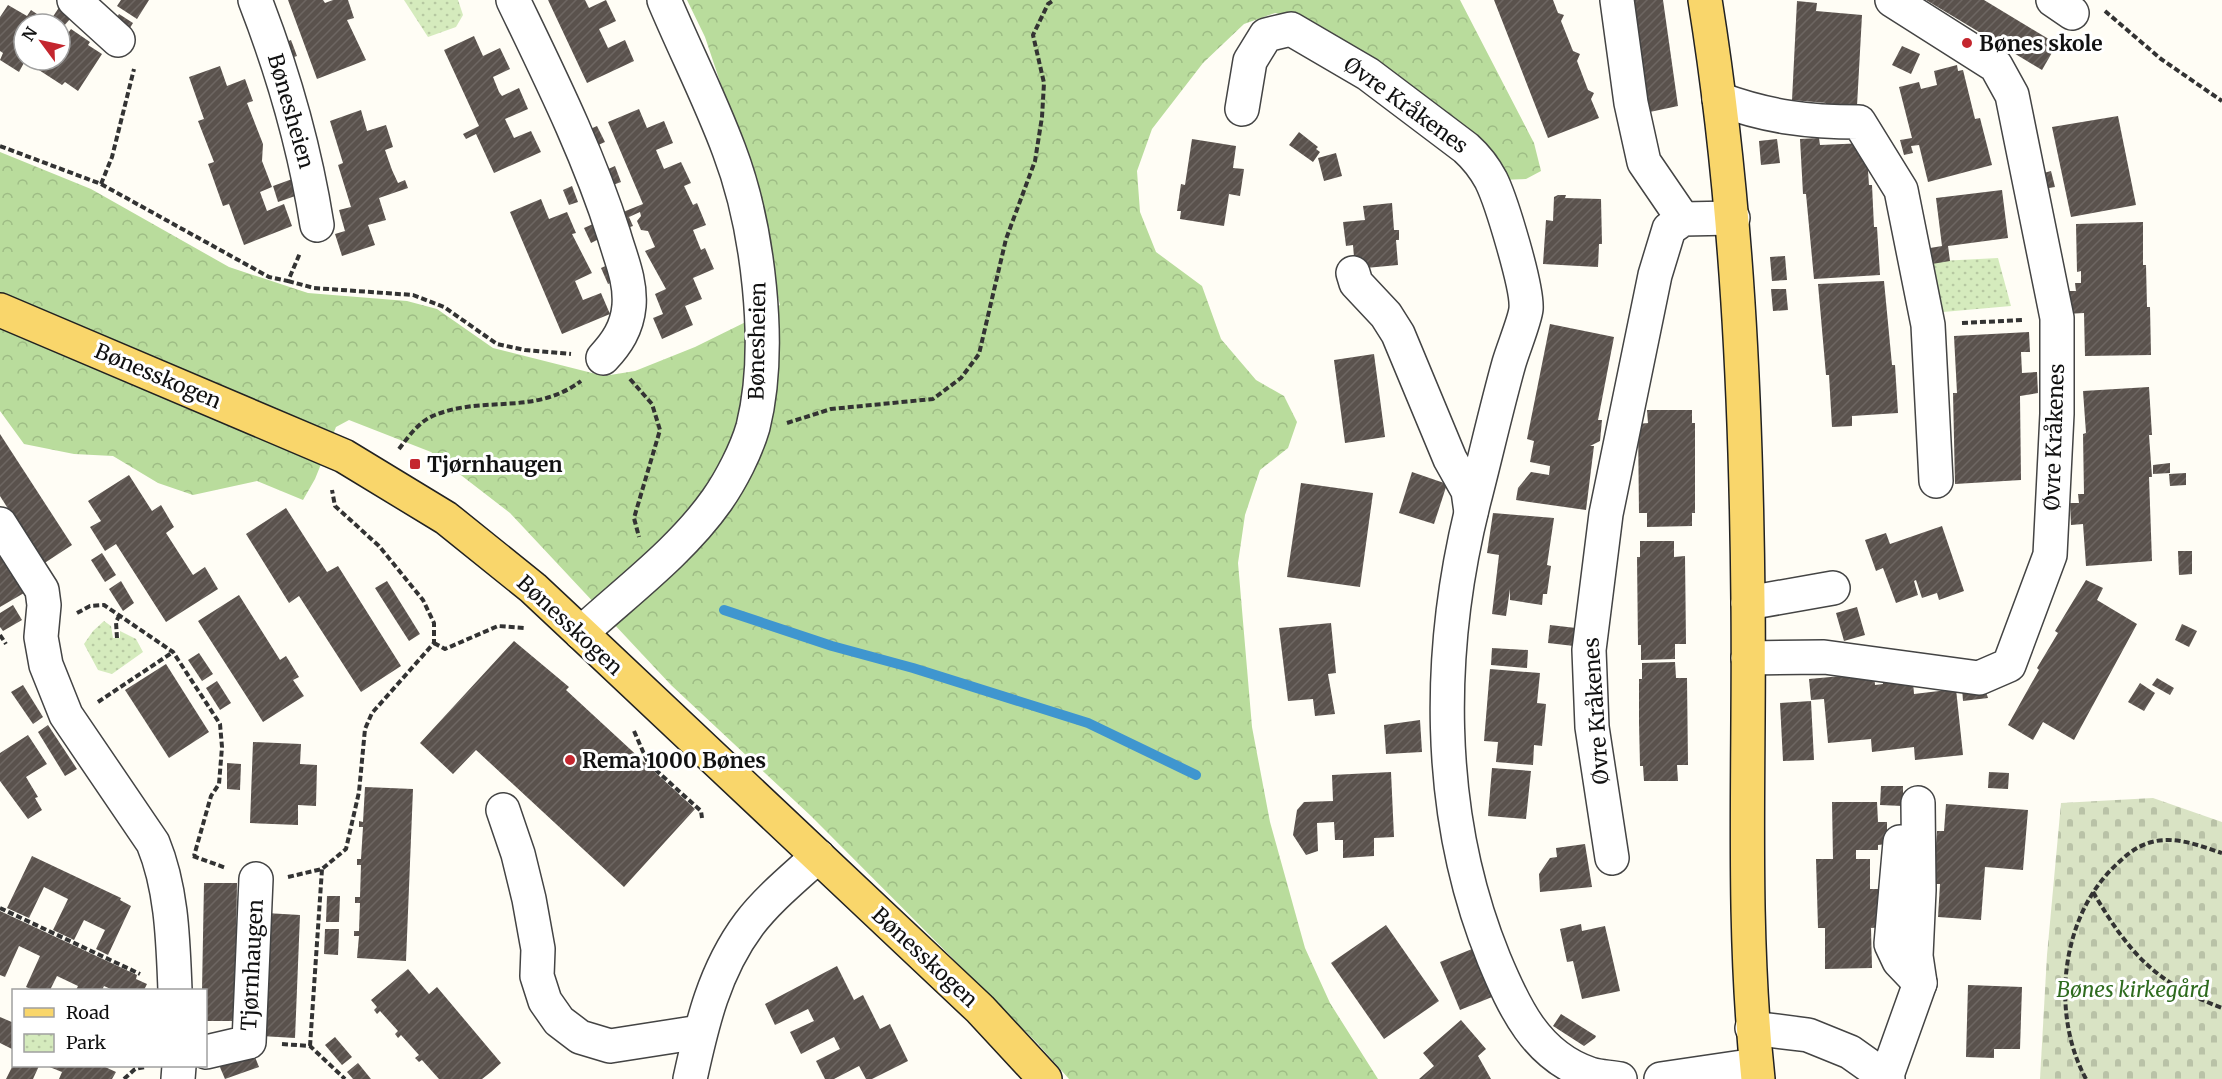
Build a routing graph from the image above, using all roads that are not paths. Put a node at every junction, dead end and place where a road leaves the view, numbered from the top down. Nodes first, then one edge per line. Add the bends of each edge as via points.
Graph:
1 (74, 0) edge
2 (255, 0) edge
3 (513, 0) edge
4 (664, 0) edge
5 (1617, 0) edge
6 (1705, 0) edge
7 (1892, 0) edge
8 (118, 40) road end
9 (1719, 99) junction
10 (1242, 109) dead end
11 (1733, 218) junction
12 (1683, 219) junction
13 (317, 225) road end
14 (1353, 273) dead end
15 (0, 310) edge
16 (603, 358) road end
17 (1936, 481) dead end
18 (1471, 512) junction
19 (0, 524) edge
20 (1833, 588) dead end
21 (1748, 603) junction
22 (581, 633) junction
23 (1748, 658) junction
24 (1910, 809) dead end
25 (503, 810) dead end
26 (818, 856) junction
27 (1612, 858) dead end
28 (256, 879) road end
29 (161, 984) edge
30 (1752, 1028) junction
31 (700, 1032) junction
32 (207, 1052) edge
33 (1757, 1072) edge
34 (1887, 1078) edge
35 (690, 1079) edge
36 (1046, 1079) edge
37 (1620, 1079) edge
38 (1661, 1079) edge

1 - 8 street
2 - 13 street, Bønesheien via 309,178
3 - 16 street via 599,187 628,281 623,331
4 - 22 street, Bønesheien via 729,151 748,219 757,265 759,398 747,441 717,500 680,543
5 - 12 street via 1631,103 1644,162
6 - 9 main road
7 - 23 street, Øvre Kråkenes via 1996,66 2012,95 2057,318 2057,414 2049,555 2009,665 1979,678 1824,657
9 - 11 main road
9 - 17 street via 1810,122 1859,122 1901,190 1928,325
10 - 18 street, Øvre Kråkenes via 1250,61 1266,35 1291,29 1368,74 1439,127 1480,161 1491,180 1522,283 1526,311
11 - 12 street
11 - 21 main road via 1744,382
12 - 27 street, Øvre Kråkenes via 1669,229 1655,275 1606,514 1590,625 1593,727
14 - 18 street, Øvre Kråkenes via 1356,283 1398,334 1450,459 1468,491
15 - 22 main road, Bønesskogen via 344,456 446,518 533,588
18 - 37 street, Øvre Kråkenes via 1451,630 1447,690 1450,777 1461,850 1482,929 1509,996 1532,1034 1557,1057 1590,1074
19 - 29 street via 42,590 41,637 46,665 66,715 153,843 161,862 167,893
20 - 21 street
21 - 23 main road
22 - 26 main road, Bønesskogen
23 - 30 main road
24 - 34 street via 1919,890 1916,956 1920,983
25 - 31 street via 529,899 538,949 537,976 545,1001 559,1022 579,1037 610,1046
26 - 31 street via 749,924 717,978
26 - 36 main road, Bønesskogen via 980,1009
28 - 32 street, Tjørnhaugen via 249,1042
30 - 33 main road
30 - 34 street via 1808,1035 1850,1052
31 - 35 street
33 - 38 street

